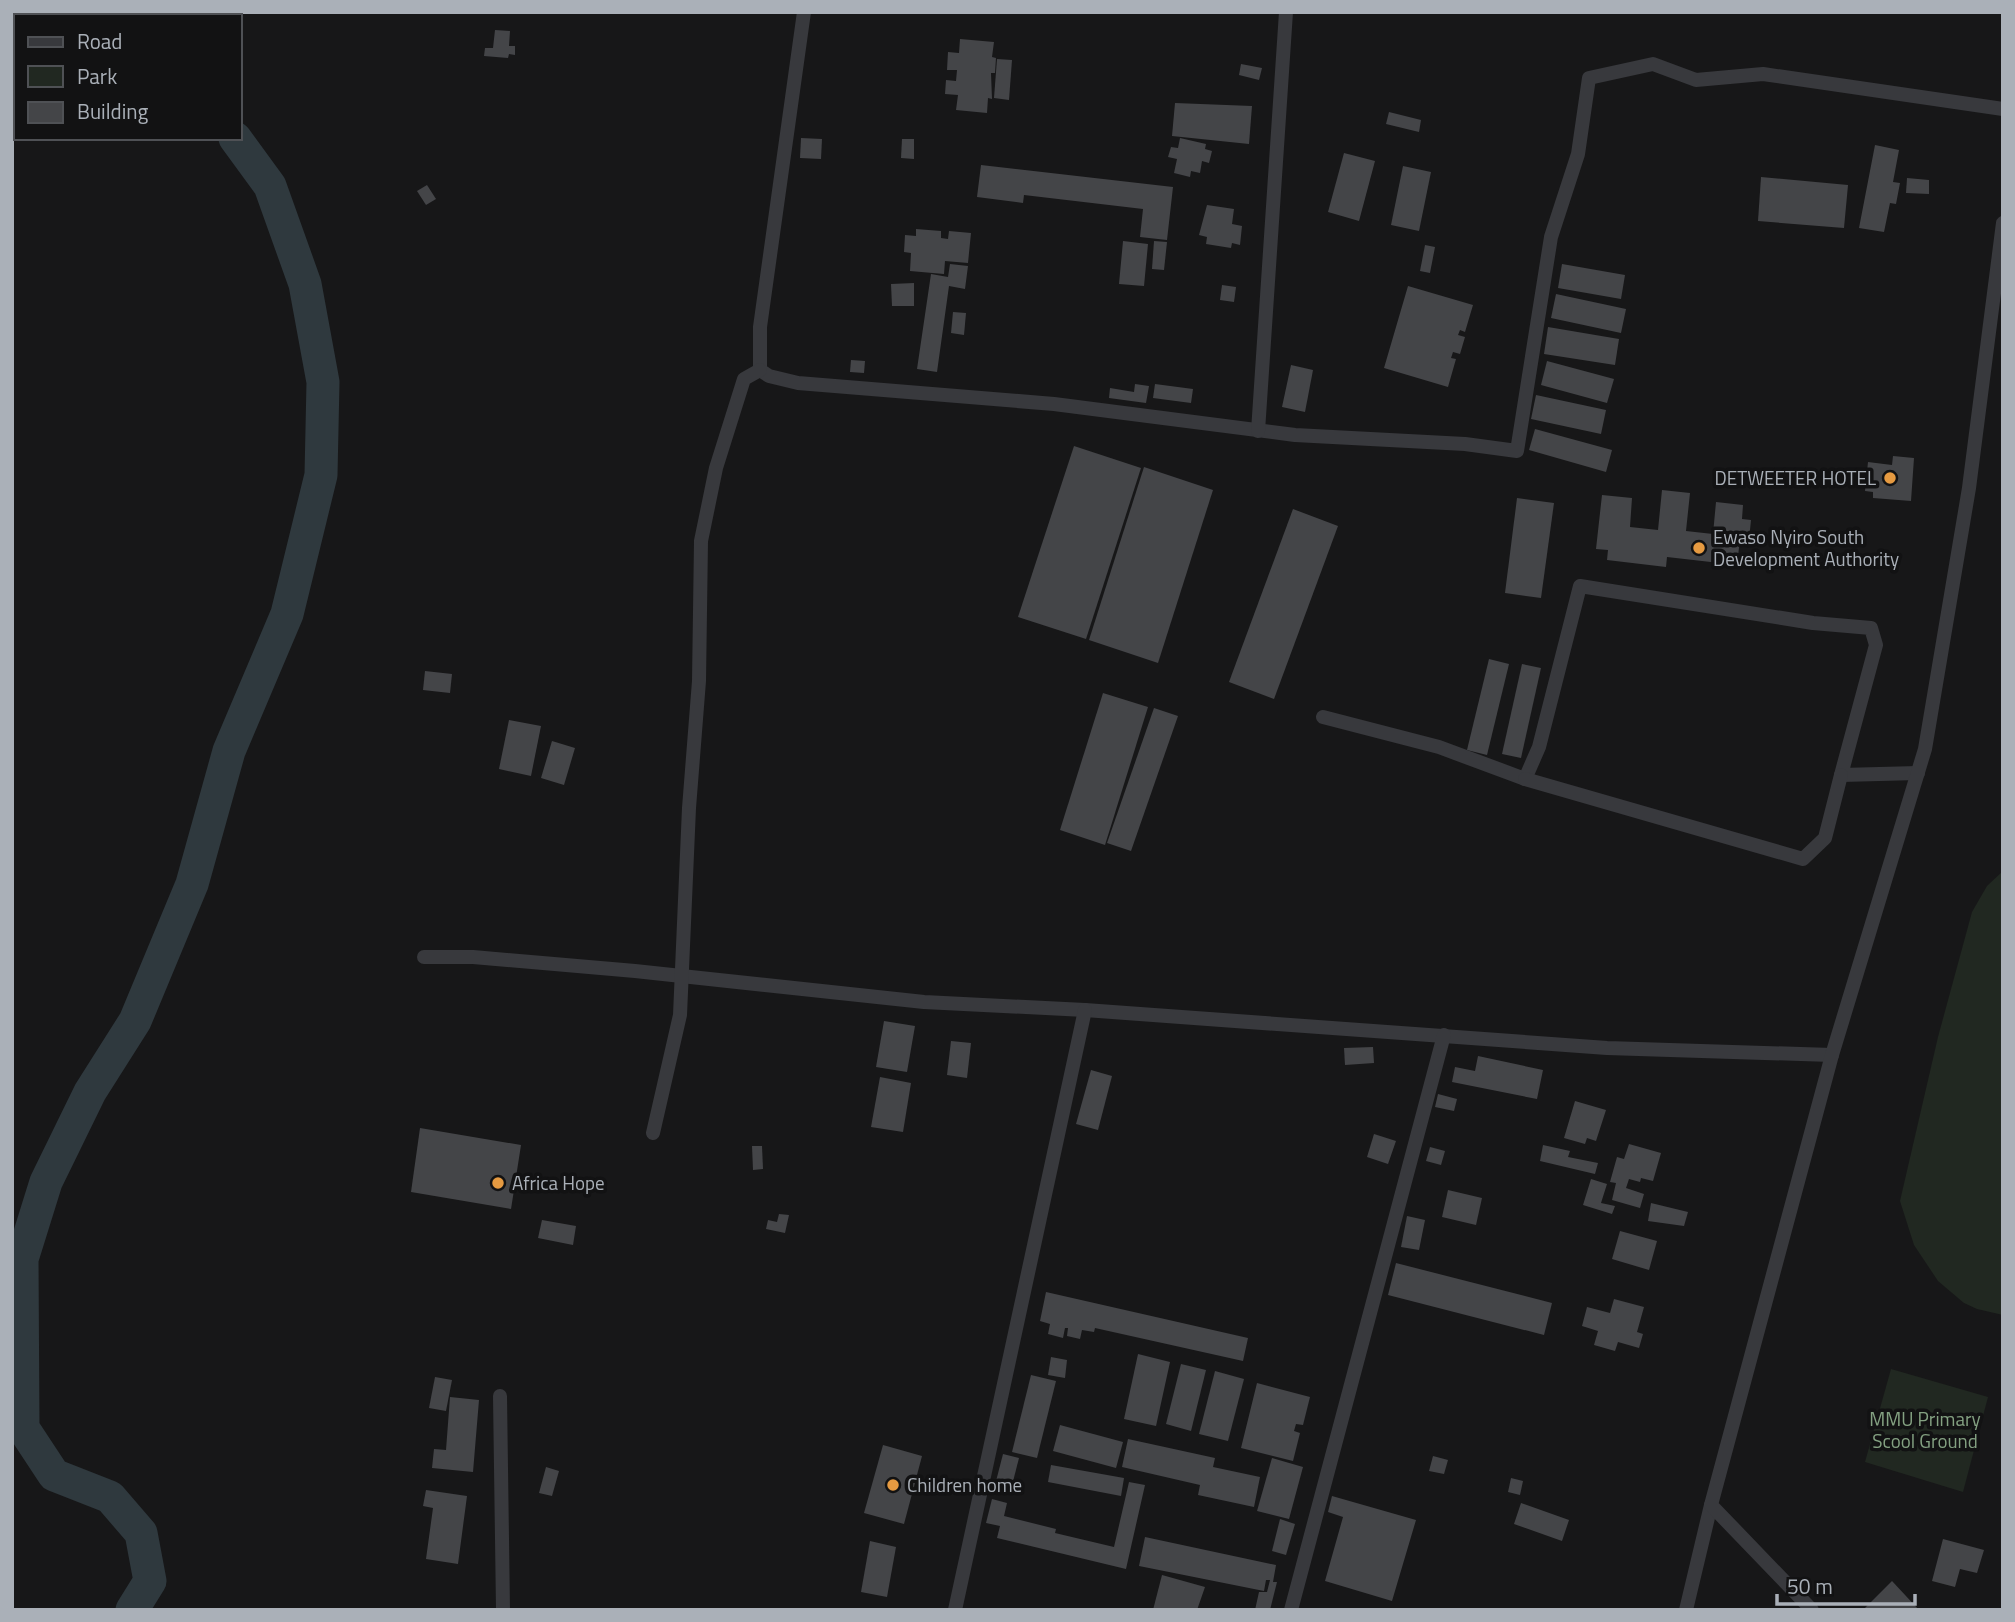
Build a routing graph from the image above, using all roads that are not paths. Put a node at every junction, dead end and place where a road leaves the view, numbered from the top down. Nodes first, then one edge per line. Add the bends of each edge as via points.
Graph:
1 (804, 12) edge
2 (1286, 12) edge
3 (2003, 109) edge
4 (2003, 223) edge
5 (2001, 264) edge
6 (760, 370) junction
7 (1258, 431) junction
8 (1323, 717) dead end
9 (1918, 773) junction
10 (1841, 775) junction
11 (1525, 779) junction
12 (424, 957) dead end
13 (682, 977) junction
14 (1085, 1010) junction
15 (1444, 1035) junction
16 (1832, 1055) junction
17 (653, 1133) dead end
18 (500, 1396) dead end
19 (1711, 1505) junction
20 (503, 1610) edge
21 (955, 1610) edge
22 (1291, 1610) edge
23 (1686, 1610) edge
24 (1812, 1610) edge

1 - 6 street via 760,327
2 - 7 street
3 - 7 street via 1763,74 1696,79 1653,64 1589,78 1578,154 1551,237 1517,450
4 - 5 street
5 - 9 street via 1969,488
6 - 7 street via 798,383 1054,404
6 - 13 street via 744,379 716,468 701,541 699,681
8 - 11 street via 1438,747
9 - 10 street
9 - 16 street
10 - 11 street via 1825,838 1803,859
10 - 11 street via 1876,645 1871,628 1580,586 1539,747
12 - 13 street via 473,957
13 - 14 street via 924,1002
13 - 17 street via 680,1015
14 - 15 street
14 - 21 street
15 - 16 street via 1607,1048
15 - 22 street
16 - 19 street
18 - 20 street
19 - 23 street
19 - 24 street

